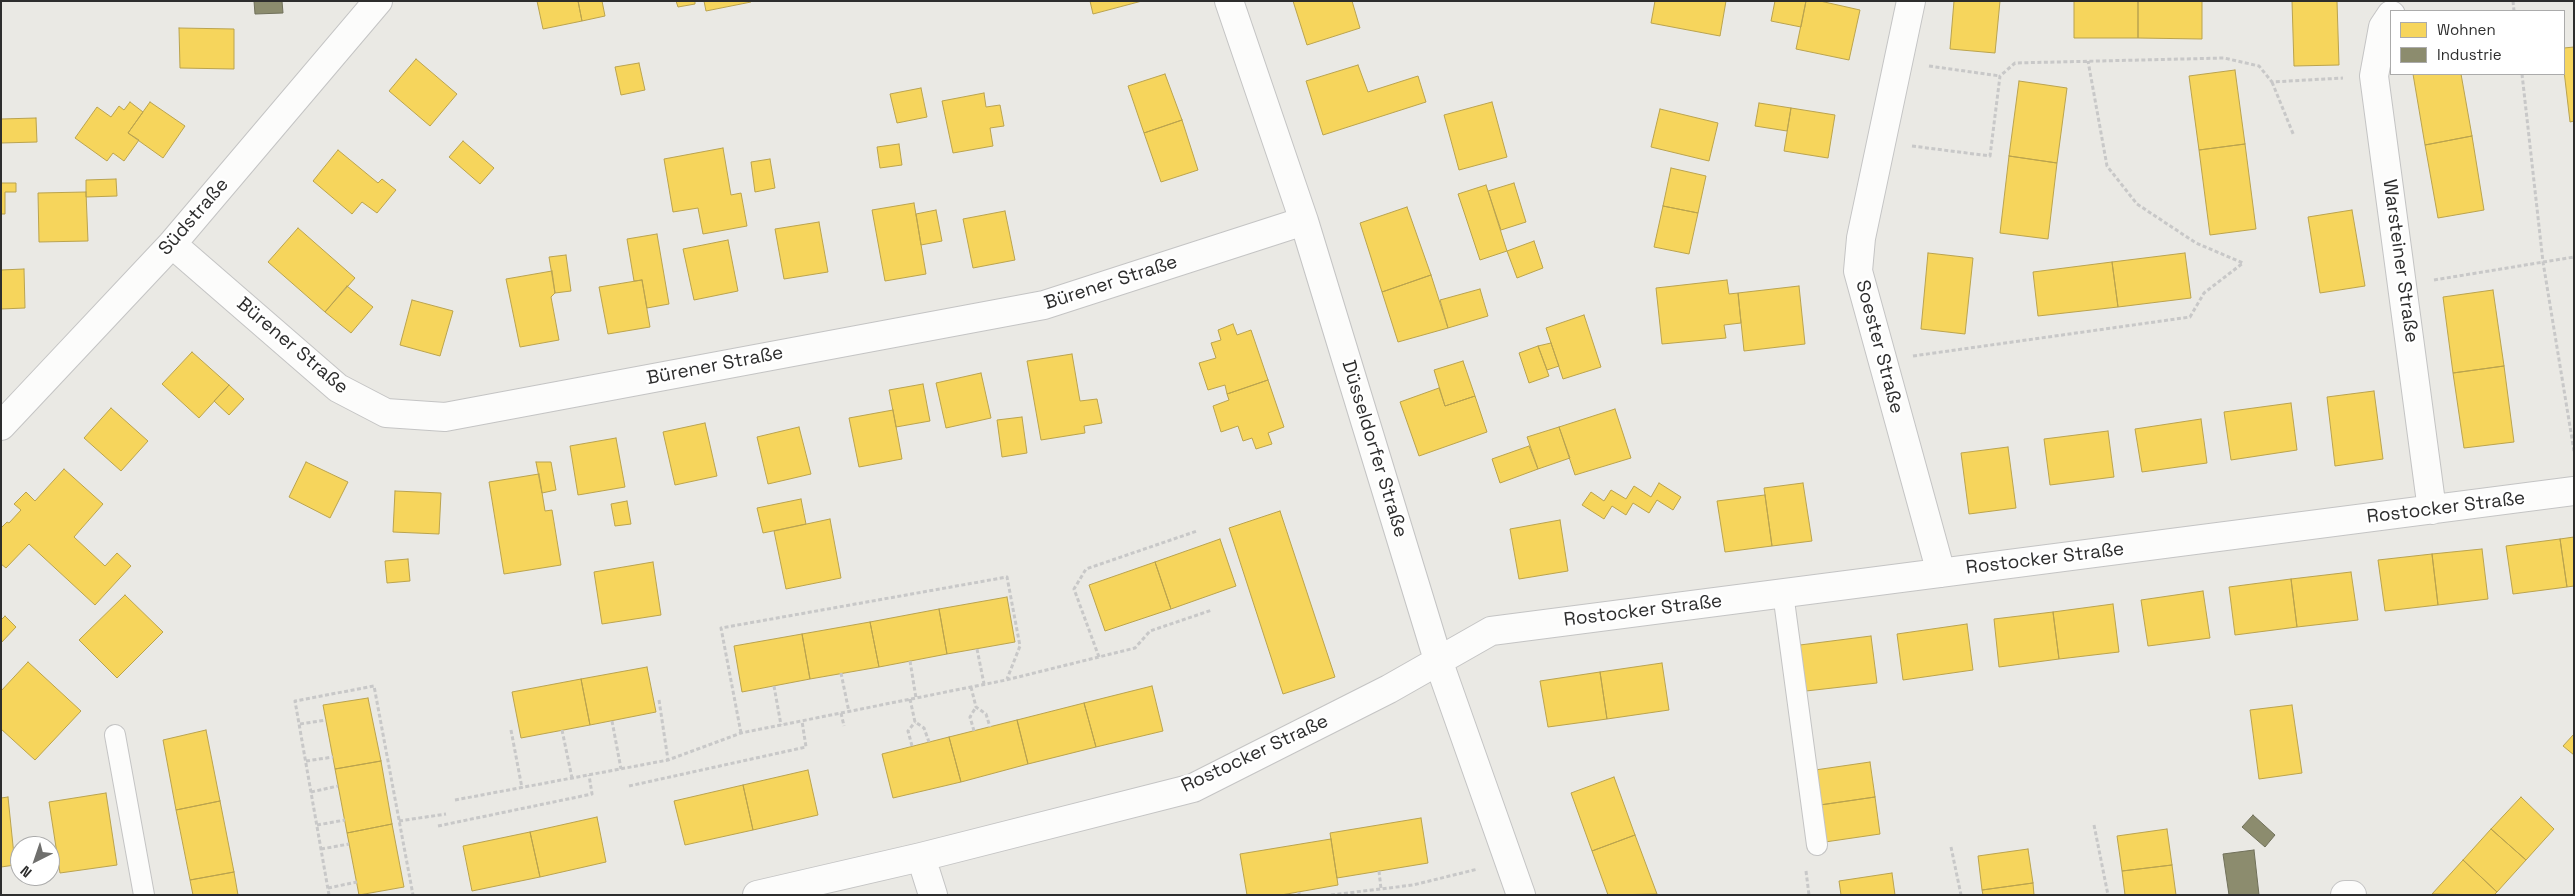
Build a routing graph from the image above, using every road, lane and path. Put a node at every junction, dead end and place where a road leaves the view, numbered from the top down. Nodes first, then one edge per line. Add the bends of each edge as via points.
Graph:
1 (378, 1) edge
2 (1229, 1) edge
3 (1911, 1) edge
4 (2406, 1) edge
5 (2395, 10) edge
6 (2390, 16) edge
7 (2088, 61) junction
8 (1899, 62) junction
9 (2522, 75) edge
10 (2000, 76) junction
11 (2374, 76) junction
12 (2272, 82) junction
13 (2294, 136) dead end
14 (1882, 142) junction
15 (1304, 221) junction
16 (172, 244) junction
17 (2574, 257) edge
18 (2543, 262) junction
19 (2404, 285) junction
20 (1883, 361) junction
21 (1, 426) edge
22 (2574, 451) edge
23 (2574, 492) edge
24 (2432, 510) junction
25 (1197, 530) dead end
26 (1941, 573) junction
27 (1783, 593) junction
28 (1212, 610) dead end
29 (977, 649) dead end
30 (1100, 656) junction
31 (1438, 660) junction
32 (910, 661) dead end
33 (841, 674) dead end
34 (1006, 680) junction
35 (984, 684) junction
36 (774, 686) dead end
37 (971, 687) junction
38 (916, 698) junction
39 (659, 700) dead end
40 (910, 700) junction
41 (976, 707) junction
42 (849, 712) junction
43 (841, 713) junction
44 (326, 720) dead end
45 (612, 721) dead end
46 (802, 721) junction
47 (915, 722) junction
48 (300, 724) junction
49 (781, 726) junction
50 (844, 726) dead end
51 (990, 726) dead end
52 (511, 730) dead end
53 (562, 730) dead end
54 (974, 731) dead end
55 (741, 733) junction
56 (115, 735) dead end
57 (929, 742) dead end
58 (912, 746) dead end
59 (333, 757) dead end
60 (668, 760) junction
61 (306, 761) junction
62 (621, 769) junction
63 (589, 775) junction
64 (572, 778) junction
65 (338, 786) dead end
66 (629, 786) dead end
67 (522, 788) junction
68 (311, 792) junction
69 (455, 800) dead end
70 (446, 814) dead end
71 (345, 820) dead end
72 (399, 821) junction
73 (317, 825) junction
74 (2094, 825) dead end
75 (438, 826) dead end
76 (349, 844) dead end
77 (1817, 846) dead end
78 (1951, 847) dead end
79 (321, 849) junction
80 (921, 857) junction
81 (1510, 862) junction
82 (1806, 869) dead end
83 (1379, 871) dead end
84 (357, 882) dead end
85 (328, 888) junction
86 (1381, 889) junction
87 (144, 895) edge
88 (329, 895) edge
89 (414, 895) edge
90 (758, 895) edge
91 (933, 895) edge
92 (1331, 895) edge
93 (1522, 895) edge
94 (1809, 895) edge
95 (1961, 895) edge
96 (2108, 895) edge
97 (2344, 895) edge
98 (2352, 895) edge

1 - 16 street, Südstraße
2 - 15 street, Düsseldorfer Straße
3 - 8 street, Soester Straße
4 - 5 street
6 - 11 street, Warsteiner Straße via 2383,27
7 - 10 path via 2015,63
7 - 12 path via 2224,58 2259,66
7 - 20 path via 2107,166 2138,204 2196,243 2243,263 2204,293 2190,317
8 - 10 path
8 - 14 street, Soester Straße
9 - 18 path
10 - 14 path via 1990,156
11 - 12 path
11 - 19 street, Warsteiner Straße
12 - 13 path
14 - 20 street, Soester Straße via 1861,238 1858,271
15 - 16 street, Bürener Straße via 1044,305 445,417 386,412 338,388
15 - 31 street, Düsseldorfer Straße
16 - 21 street, Südstraße
17 - 18 path
18 - 19 path
18 - 22 path
19 - 24 street, Warsteiner Straße
20 - 26 street, Soester Straße
23 - 24 street, Rostocker Straße
24 - 26 street, Rostocker Straße
25 - 30 path via 1086,569 1074,589
26 - 27 street, Rostocker Straße
27 - 31 street, Rostocker Straße via 1491,631
27 - 77 lane
28 - 30 path via 1150,631 1135,648
29 - 35 path
30 - 34 path
31 - 80 street, Rostocker Straße via 1388,689 1193,788
31 - 81 street, Düsseldorfer Straße
32 - 38 path
33 - 42 path
34 - 35 path
34 - 55 path via 1020,646 1007,578 721,628
35 - 37 path
36 - 49 path
37 - 38 path
37 - 41 path
38 - 40 path
39 - 60 path
40 - 42 path
40 - 47 path
41 - 51 path via 986,714
41 - 54 path via 970,717
42 - 43 path
43 - 46 path
43 - 50 path
44 - 48 path
45 - 62 path
46 - 49 path
46 - 66 path via 806,746
47 - 57 path via 924,728
47 - 58 path via 908,731
48 - 61 path
48 - 72 path via 296,701 374,686
49 - 55 path
52 - 67 path
53 - 64 path
55 - 60 path
56 - 87 lane
59 - 61 path
60 - 62 path
61 - 68 path
62 - 63 path
63 - 64 path
63 - 75 path via 592,794
64 - 67 path
65 - 68 path
67 - 69 path
68 - 73 path
70 - 72 path
71 - 73 path
72 - 89 path
73 - 79 path
74 - 96 path
76 - 79 path
78 - 95 path
79 - 85 path
80 - 90 street, Rostocker Straße
80 - 91 street
81 - 86 path via 1413,885
81 - 93 street, Düsseldorfer Straße
82 - 94 path
83 - 86 path
84 - 85 path
85 - 88 path
86 - 92 path
97 - 98 street

